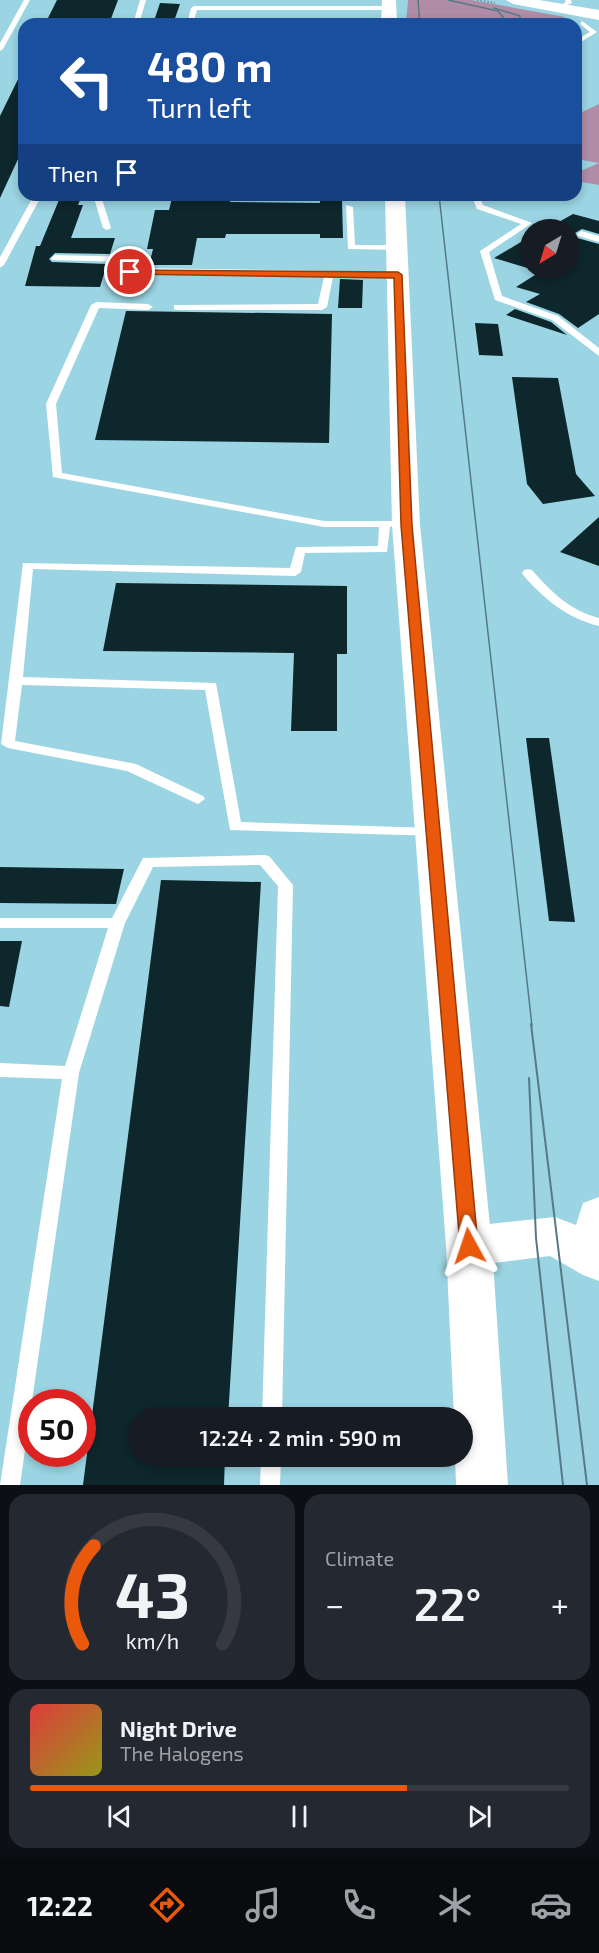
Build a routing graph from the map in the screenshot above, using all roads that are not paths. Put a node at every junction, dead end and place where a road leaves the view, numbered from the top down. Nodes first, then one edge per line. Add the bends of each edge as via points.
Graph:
1 (27, 0) edge
2 (143, 0) edge
3 (513, 0) edge
4 (389, 4) edge
5 (563, 4) edge
6 (599, 15) edge
7 (138, 18) edge
8 (192, 18) edge
9 (582, 23) edge
10 (582, 26) edge
11 (582, 40) edge
12 (0, 49) edge
13 (35, 201) edge
14 (99, 201) edge
15 (395, 201) edge
16 (478, 201) edge
17 (349, 207) dead end
18 (107, 228) dead end
19 (581, 234) dead end
20 (599, 239) edge
21 (55, 258) dead end
22 (398, 261) junction
23 (0, 265) edge
24 (329, 274) junction
25 (148, 307) dead end
26 (177, 307) dead end
27 (599, 353) edge
28 (395, 524) junction
29 (528, 573) dead end
30 (599, 622) edge
31 (16, 681) junction
32 (6, 706) edge
33 (5, 729) edge
34 (198, 799) dead end
35 (433, 833) junction
36 (0, 923) edge
37 (117, 923) junction
38 (0, 1070) edge
39 (71, 1073) junction
40 (598, 1245) edge
41 (469, 1246) junction
42 (272, 1407) edge
43 (271, 1467) edge
44 (10, 1485) edge
45 (270, 1485) edge
46 (482, 1485) edge

1 - 12 lane
2 - 7 lane
3 - 5 main road
4 - 8 lane via 194,8
5 - 6 main road
6 - 9 lane
10 - 11 lane via 594,32
13 - 23 lane
14 - 18 lane
15 - 22 main road
16 - 27 lane via 480,207 528,223 484,251 498,298 555,318
17 - 22 lane via 351,247
19 - 20 lane
21 - 24 lane via 131,260 130,272
22 - 24 lane
22 - 28 main road
24 - 26 lane via 322,307
25 - 28 lane via 96,305 51,404 57,475 324,524
28 - 31 lane via 383,550 300,549 295,572 27,565
28 - 35 main road
29 - 30 lane via 547,596 585,619
31 - 32 lane
31 - 35 lane via 211,686 235,827
32 - 33 lane
33 - 34 lane via 8,744 130,767
35 - 41 main road
36 - 37 lane
37 - 39 lane
37 - 42 lane via 148,862 264,860 286,885
38 - 39 lane
39 - 44 lane
40 - 41 main road via 555,1236
41 - 46 main road
43 - 45 lane

